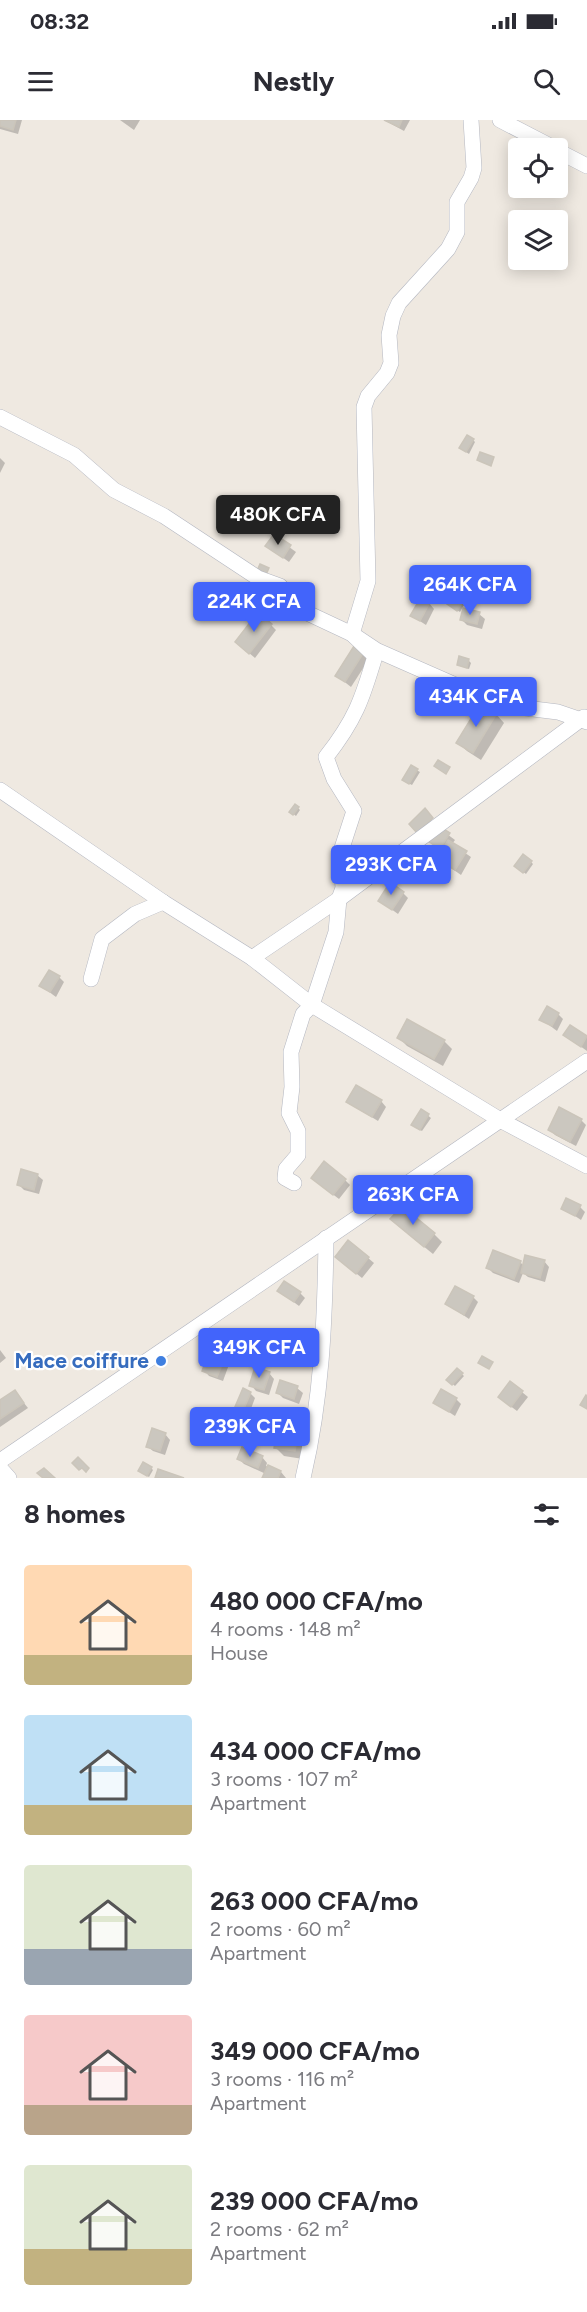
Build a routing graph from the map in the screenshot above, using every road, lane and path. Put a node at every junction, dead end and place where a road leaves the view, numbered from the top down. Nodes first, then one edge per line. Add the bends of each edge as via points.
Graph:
1 (471, 120) edge
2 (500, 120) edge
3 (535, 138) edge
4 (568, 156) edge
5 (587, 166) edge
6 (0, 417) edge
7 (352, 634) junction
8 (584, 719) edge
9 (0, 790) edge
10 (339, 899) junction
11 (163, 902) junction
12 (252, 958) junction
13 (91, 979) dead end
14 (306, 1006) junction
15 (587, 1061) edge
16 (502, 1121) junction
17 (587, 1166) edge
18 (294, 1183) dead end
19 (326, 1238) junction
20 (0, 1461) edge
21 (0, 1468) edge
22 (9, 1478) edge
23 (303, 1478) edge

1 - 7 street via 474,168 457,202 457,232 448,249 399,303 390,335 391,363 364,407 368,581
2 - 3 street
4 - 5 street
6 - 7 street via 74,455 114,490 164,516 258,578 280,586 303,611
7 - 8 street via 376,650 501,705
7 - 10 street via 375,656 352,722 326,757 354,812 341,851 343,888
8 - 10 street
9 - 11 street
10 - 12 street
10 - 14 street via 336,932
11 - 12 street
11 - 13 street via 135,914 102,939
12 - 14 street
14 - 16 street
14 - 18 street via 291,1052 289,1113 298,1131 298,1155 286,1169 285,1178
15 - 16 street
16 - 17 street
16 - 19 street
19 - 20 street
19 - 23 street via 326,1316
21 - 22 street

